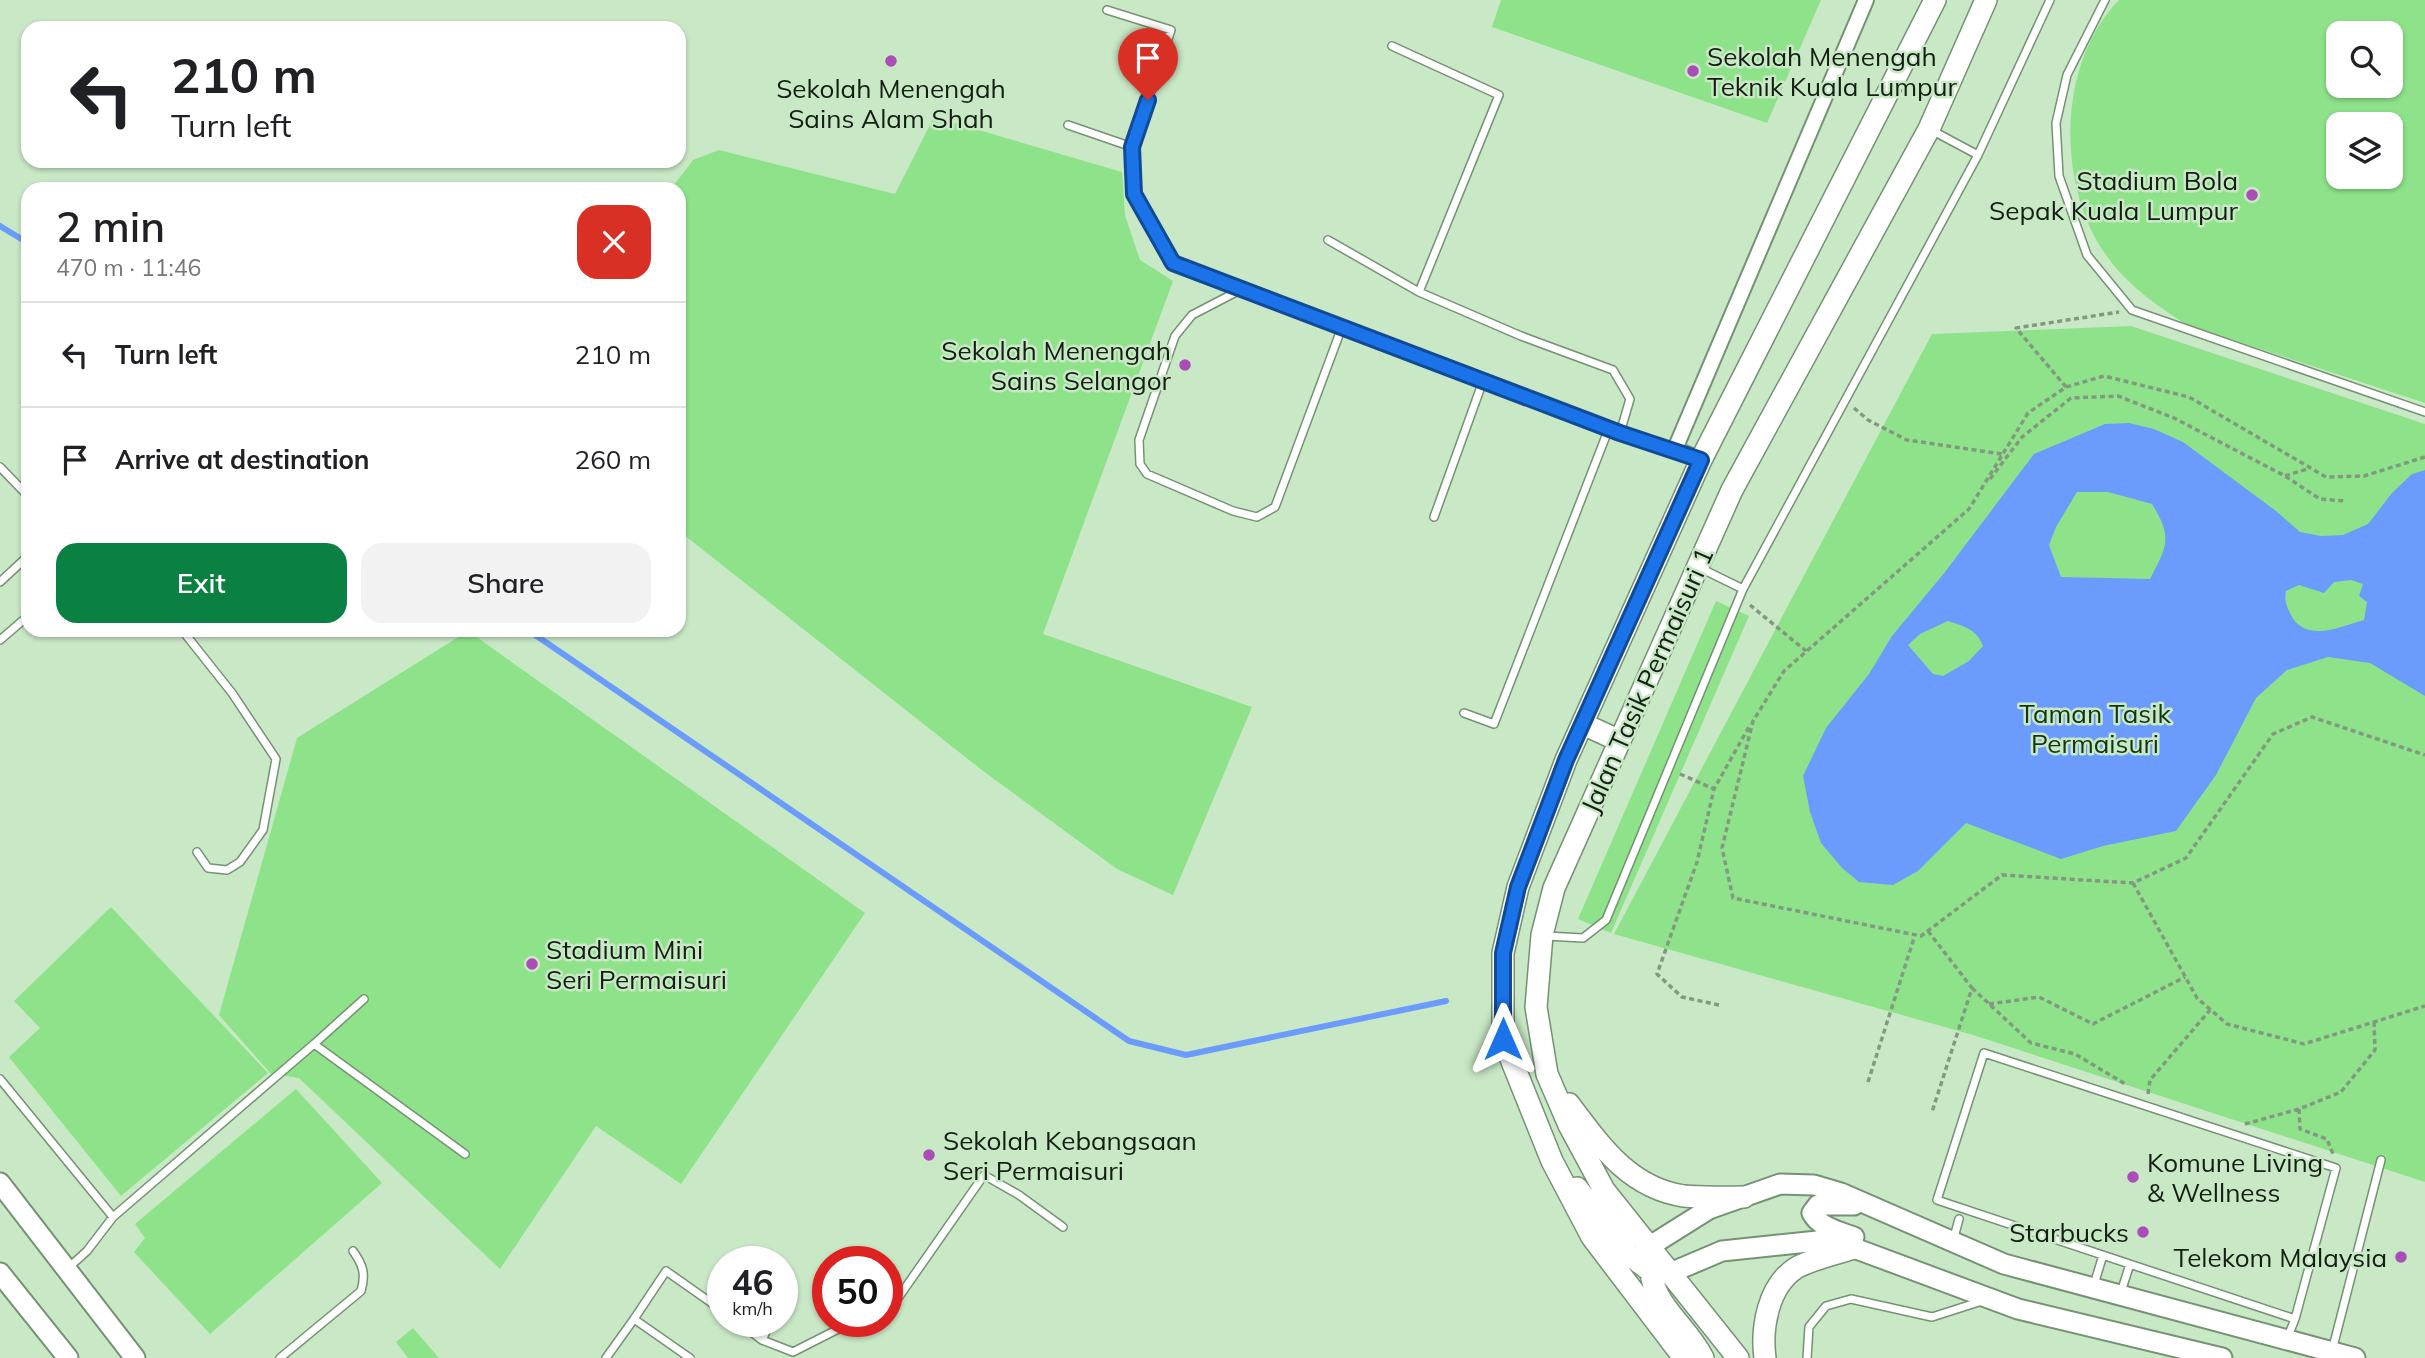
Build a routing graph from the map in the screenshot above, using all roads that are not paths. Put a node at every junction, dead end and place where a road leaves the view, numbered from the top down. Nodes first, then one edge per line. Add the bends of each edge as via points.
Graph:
1 (1866, 0) edge
2 (1935, 0) edge
3 (1986, 0) edge
4 (2050, 0) edge
5 (2094, 0) edge
6 (2104, 2) edge
7 (1107, 10) dead end
8 (1392, 46) dead end
9 (1068, 125) dead end
10 (1929, 129) junction
11 (1132, 147) junction
12 (1978, 155) junction
13 (1328, 240) dead end
14 (1242, 289) junction
15 (1419, 292) junction
16 (1342, 327) junction
17 (1483, 381) junction
18 (2425, 412) edge
19 (1609, 428) junction
20 (1620, 433) junction
21 (1675, 449) junction
22 (1701, 460) junction
23 (0, 467) edge
24 (21, 489) edge
25 (1434, 517) dead end
26 (21, 562) edge
27 (1698, 567) junction
28 (0, 582) edge
29 (1743, 589) junction
30 (21, 622) edge
31 (188, 637) edge
32 (0, 640) edge
33 (1464, 713) dead end
34 (1583, 724) junction
35 (1620, 741) junction
36 (197, 852) dead end
37 (1542, 935) junction
38 (364, 999) dead end
39 (314, 1044) junction
40 (1547, 1074) junction
41 (0, 1079) edge
42 (465, 1154) dead end
43 (2381, 1160) dead end
44 (1552, 1161) junction
45 (0, 1183) edge
46 (1744, 1197) junction
47 (1869, 1205) junction
48 (113, 1217) junction
49 (1959, 1219) dead end
50 (1063, 1227) dead end
51 (1953, 1241) junction
52 (1650, 1246) junction
53 (1854, 1248) junction
54 (353, 1251) dead end
55 (2103, 1255) junction
56 (2130, 1264) junction
57 (67, 1269) junction
58 (1660, 1271) junction
59 (0, 1273) edge
60 (2093, 1289) junction
61 (1966, 1290) junction
62 (903, 1291) edge
63 (2120, 1296) junction
64 (1989, 1298) junction
65 (707, 1299) edge
66 (2295, 1318) junction
67 (634, 1319) junction
68 (758, 1337) edge
69 (763, 1337) edge
70 (823, 1337) edge
71 (2287, 1339) junction
72 (762, 1340) junction
73 (2165, 1351) edge
74 (2332, 1352) junction
75 (68, 1358) edge
76 (135, 1358) edge
77 (280, 1358) edge
78 (606, 1358) edge
79 (690, 1358) edge
80 (1684, 1358) edge
81 (1703, 1358) edge
82 (1738, 1358) edge
83 (1765, 1358) edge
84 (1807, 1358) edge
85 (2221, 1358) edge
86 (2355, 1358) edge

1 - 21 street
2 - 22 main road, Jalan Tasik Permaisuri 1
3 - 10 main road, Jalan Tasik Permaisuri 1
4 - 12 lane
5 - 6 lane
6 - 18 lane via 2067,75 2056,123 2059,176 2087,255 2132,310
7 - 11 lane via 1171,30
8 - 15 lane via 1499,95
9 - 11 lane
10 - 12 lane
10 - 27 main road, Jalan Tasik Permaisuri 1 via 1732,490
11 - 14 lane via 1134,194 1173,263
12 - 29 lane
13 - 15 lane
14 - 16 lane
14 - 16 lane via 1192,315 1175,336 1139,440 1140,464 1147,474 1233,511 1257,517 1275,507
15 - 20 lane via 1613,370 1630,400
16 - 17 lane
17 - 19 lane
17 - 25 lane
19 - 20 lane
19 - 33 lane via 1494,724
20 - 21 lane
21 - 22 street
22 - 34 main road, Jalan Tasik Permaisuri 1
23 - 24 lane
26 - 28 lane
27 - 29 lane
27 - 35 main road, Jalan Tasik Permaisuri 1
29 - 37 lane via 1606,920 1583,938
30 - 32 lane
31 - 36 lane via 276,759 263,830 240,862 227,870 208,868
34 - 35 main road
34 - 44 main road, Jalan Tasik Permaisuri 1 via 1518,887 1503,953 1503,1039
35 - 37 main road, Jalan Tasik Permaisuri 1 via 1554,888
37 - 40 main road, Jalan Tasik Permaisuri 1 via 1536,1007
38 - 39 lane
39 - 42 lane
39 - 48 lane
40 - 46 main road via 1626,1172 1651,1187 1684,1196
40 - 52 main road, Jalan Tasik Permaisuri 1 via 1604,1190
41 - 48 lane
43 - 74 lane
44 - 58 main road via 1628,1254
44 - 80 main road, Jalan Tasik Permaisuri 1 via 1592,1237
45 - 57 street
46 - 47 street via 1780,1184 1814,1185
46 - 52 street via 1709,1209
47 - 51 street
47 - 61 street via 1818,1205 1812,1213 1814,1219 1835,1230 1952,1271
48 - 57 lane
49 - 51 lane
50 - 62 lane via 984,1175
51 - 60 street via 2004,1264
52 - 58 main road
53 - 58 street via 1827,1240 1722,1251
53 - 61 street
53 - 83 main road via 1796,1268 1773,1292 1763,1340
54 - 77 lane via 363,1265 362,1290
55 - 56 lane
55 - 60 lane
55 - 66 lane via 1937,1200 1984,1053 2336,1168
56 - 63 lane
56 - 66 lane
57 - 76 street
58 - 81 main road via 1655,1293
58 - 82 main road
59 - 75 street
60 - 63 street
61 - 64 street
63 - 71 street
64 - 73 street
64 - 84 lane via 1932,1317 1852,1299 1826,1306 1809,1327
65 - 67 lane via 666,1271
66 - 71 lane
67 - 78 lane
67 - 79 lane
68 - 72 lane
69 - 72 lane
70 - 72 lane via 793,1352
71 - 74 street
73 - 85 street
74 - 86 street

